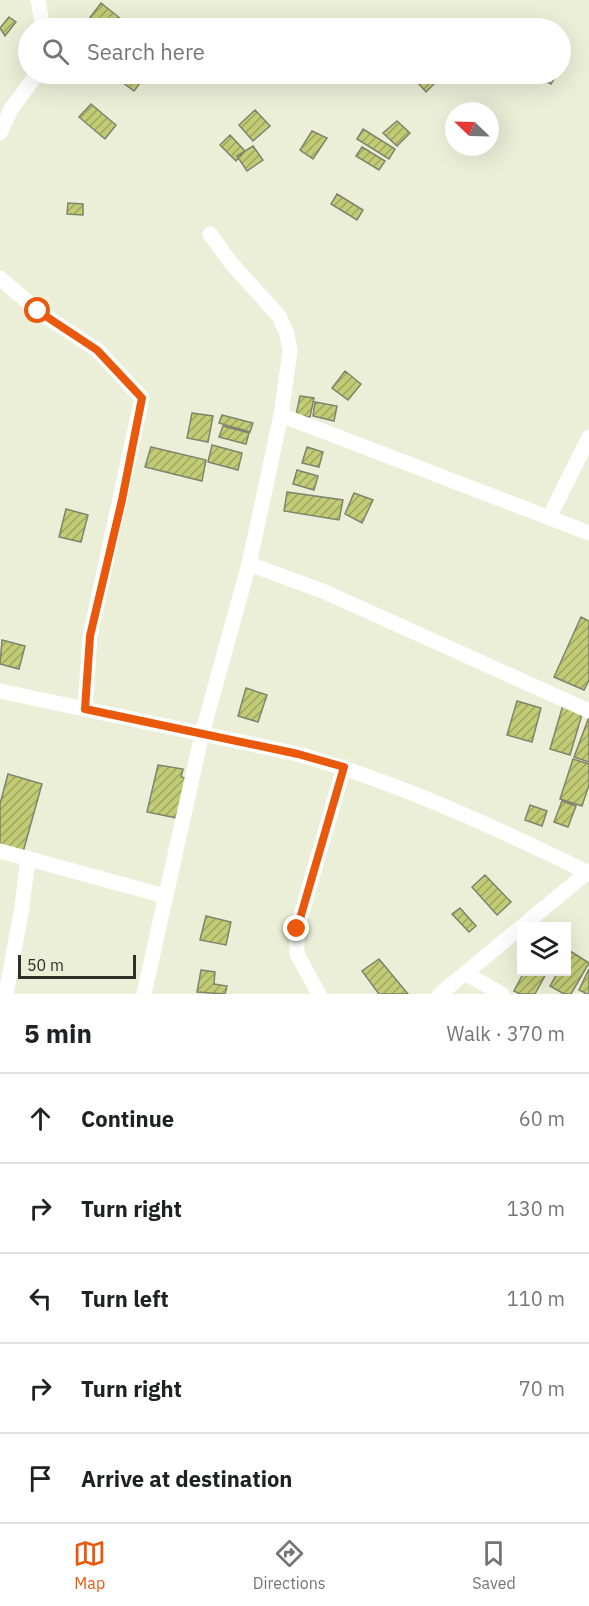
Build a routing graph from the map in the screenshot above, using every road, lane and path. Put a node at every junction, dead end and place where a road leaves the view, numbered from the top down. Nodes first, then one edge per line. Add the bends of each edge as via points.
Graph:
1 (39, 0) edge
2 (42, 18) edge
3 (32, 84) edge
4 (0, 133) edge
5 (210, 234) dead end
6 (0, 278) edge
7 (281, 415) junction
8 (589, 437) edge
9 (549, 518) junction
10 (589, 533) edge
11 (249, 564) junction
12 (0, 691) edge
13 (85, 709) junction
14 (589, 711) edge
15 (202, 734) junction
16 (344, 767) junction
17 (0, 851) edge
18 (28, 858) junction
19 (588, 872) edge
20 (165, 896) junction
21 (465, 973) junction
22 (6, 994) edge
23 (144, 994) edge
24 (319, 994) edge
25 (440, 994) edge
26 (502, 994) edge

1 - 2 street
3 - 4 street via 11,109
5 - 7 street via 279,316 287,334 290,351
6 - 13 street via 38,311 97,350 142,398 90,636
7 - 9 street
7 - 11 street
8 - 9 street
9 - 10 street
11 - 14 street via 325,592
11 - 15 street
12 - 13 street
13 - 15 street
15 - 16 street
15 - 20 street
16 - 19 street via 497,829
16 - 24 street via 296,940 297,954
17 - 18 street
18 - 20 street
18 - 22 street
19 - 21 street
20 - 23 street
21 - 25 street
21 - 26 street

